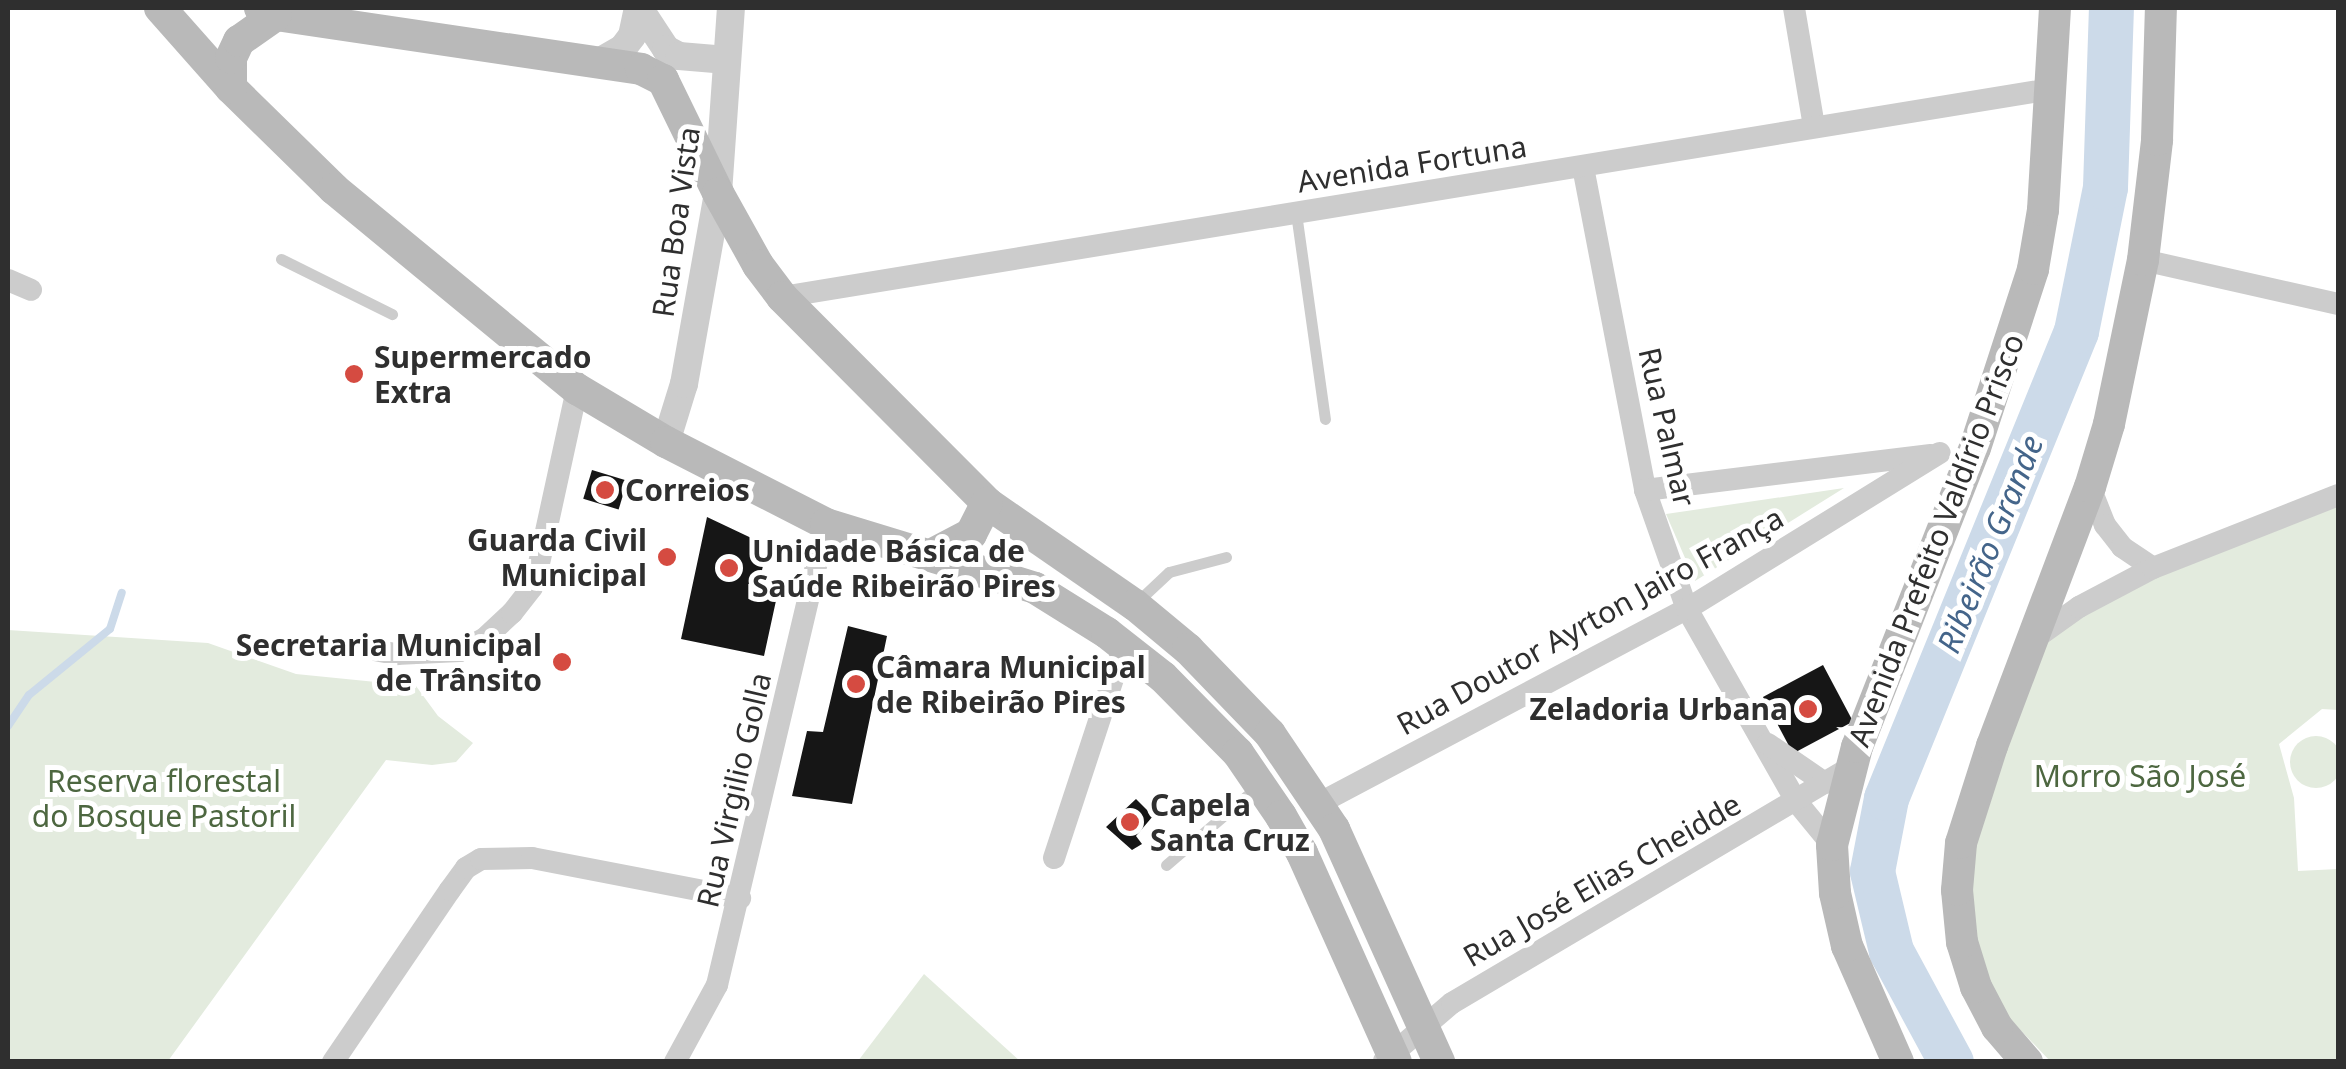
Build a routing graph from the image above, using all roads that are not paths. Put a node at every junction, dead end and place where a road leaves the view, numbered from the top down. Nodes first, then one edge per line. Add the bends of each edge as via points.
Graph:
1 (160, 8) edge
2 (639, 8) edge
3 (731, 8) edge
4 (1794, 8) edge
5 (2055, 8) edge
6 (2160, 8) edge
7 (266, 10) edge
8 (727, 60) junction
9 (597, 63) junction
10 (231, 88) junction
11 (2051, 88) junction
12 (1814, 126) junction
13 (1584, 167) junction
14 (718, 192) junction
15 (1296, 212) junction
16 (281, 259) dead end
17 (2143, 260) junction
18 (8, 280) edge
19 (31, 290) dead end
20 (782, 297) junction
21 (2338, 304) edge
22 (392, 314) dead end
23 (577, 389) junction
24 (1325, 419) dead end
25 (666, 442) junction
26 (2090, 487) junction
27 (1645, 490) junction
28 (2338, 495) edge
29 (986, 504) junction
30 (826, 524) junction
31 (934, 554) junction
32 (1226, 558) dead end
33 (2153, 568) junction
34 (1135, 605) junction
35 (1687, 609) junction
36 (2031, 642) junction
37 (1124, 645) junction
38 (364, 648) dead end
39 (1762, 739) junction
40 (1837, 776) junction
41 (1260, 784) junction
42 (1796, 801) junction
43 (1318, 804) junction
44 (1832, 845) junction
45 (1054, 858) dead end
46 (1166, 865) dead end
47 (740, 898) junction
48 (1424, 1025) junction
49 (1391, 1059) edge
50 (333, 1062) edge
51 (675, 1062) edge
52 (1439, 1062) edge
53 (1898, 1062) edge
54 (2026, 1062) edge

1 - 10 main road
2 - 8 street via 666,49
2 - 9 street via 623,48
3 - 8 street, Rua Boa Vista
4 - 12 street
5 - 11 main road, Avenida Prefeito Valdírio Prisco
6 - 17 main road via 2157,140
7 - 9 main road
7 - 10 main road via 239,41
8 - 14 street, Rua Boa Vista
9 - 14 main road via 641,69 663,80
10 - 23 main road via 334,189
11 - 12 street, Avenida Fortuna
11 - 40 main road, Avenida Prefeito Valdírio Prisco via 2043,210 2020,318 1975,448
12 - 13 street, Avenida Fortuna
13 - 15 street, Avenida Fortuna
13 - 27 street, Rua Palmar
14 - 20 main road
14 - 25 street, Rua Boa Vista via 684,384
15 - 20 street, Avenida Fortuna
15 - 24 lane
16 - 22 lane
17 - 21 street
17 - 26 main road
18 - 19 street
20 - 29 main road
23 - 25 main road
23 - 38 street via 538,568 512,612 460,651
25 - 30 main road
26 - 33 street via 2105,526
26 - 36 main road
27 - 35 street, Rua Palmar
27 - 35 street, Rua Doutor Ayrton Jairo França via 1940,454
28 - 33 street
29 - 31 main road via 971,534
29 - 34 main road
30 - 31 main road
30 - 47 street, Rua Virgilio Golla
31 - 37 main road via 1034,588
32 - 34 lane via 1169,572
33 - 36 street via 2078,607
34 - 43 main road via 1226,685
35 - 39 street, Rua Palmar
35 - 43 street, Rua Doutor Ayrton Jairo França
36 - 54 main road via 1972,803 1957,890 1976,988
37 - 41 main road via 1197,708
37 - 45 street
39 - 40 street, Rua Palmar
39 - 42 street, Rua Palmar
40 - 42 street, Rua José Elias Cheidde
40 - 44 main road, Avenida Prefeito Valdírio Prisco
41 - 46 lane
41 - 49 main road via 1302,854
42 - 44 street, Rua Palmar
42 - 48 street, Rua José Elias Cheidde via 1532,954
43 - 48 main road
44 - 53 main road, Avenida Prefeito Valdírio Prisco via 1847,946
47 - 50 street via 532,858 481,859 466,868
47 - 51 street, Rua Virgilio Golla via 717,985
48 - 49 street, Rua José Elias Cheidde
48 - 52 main road

